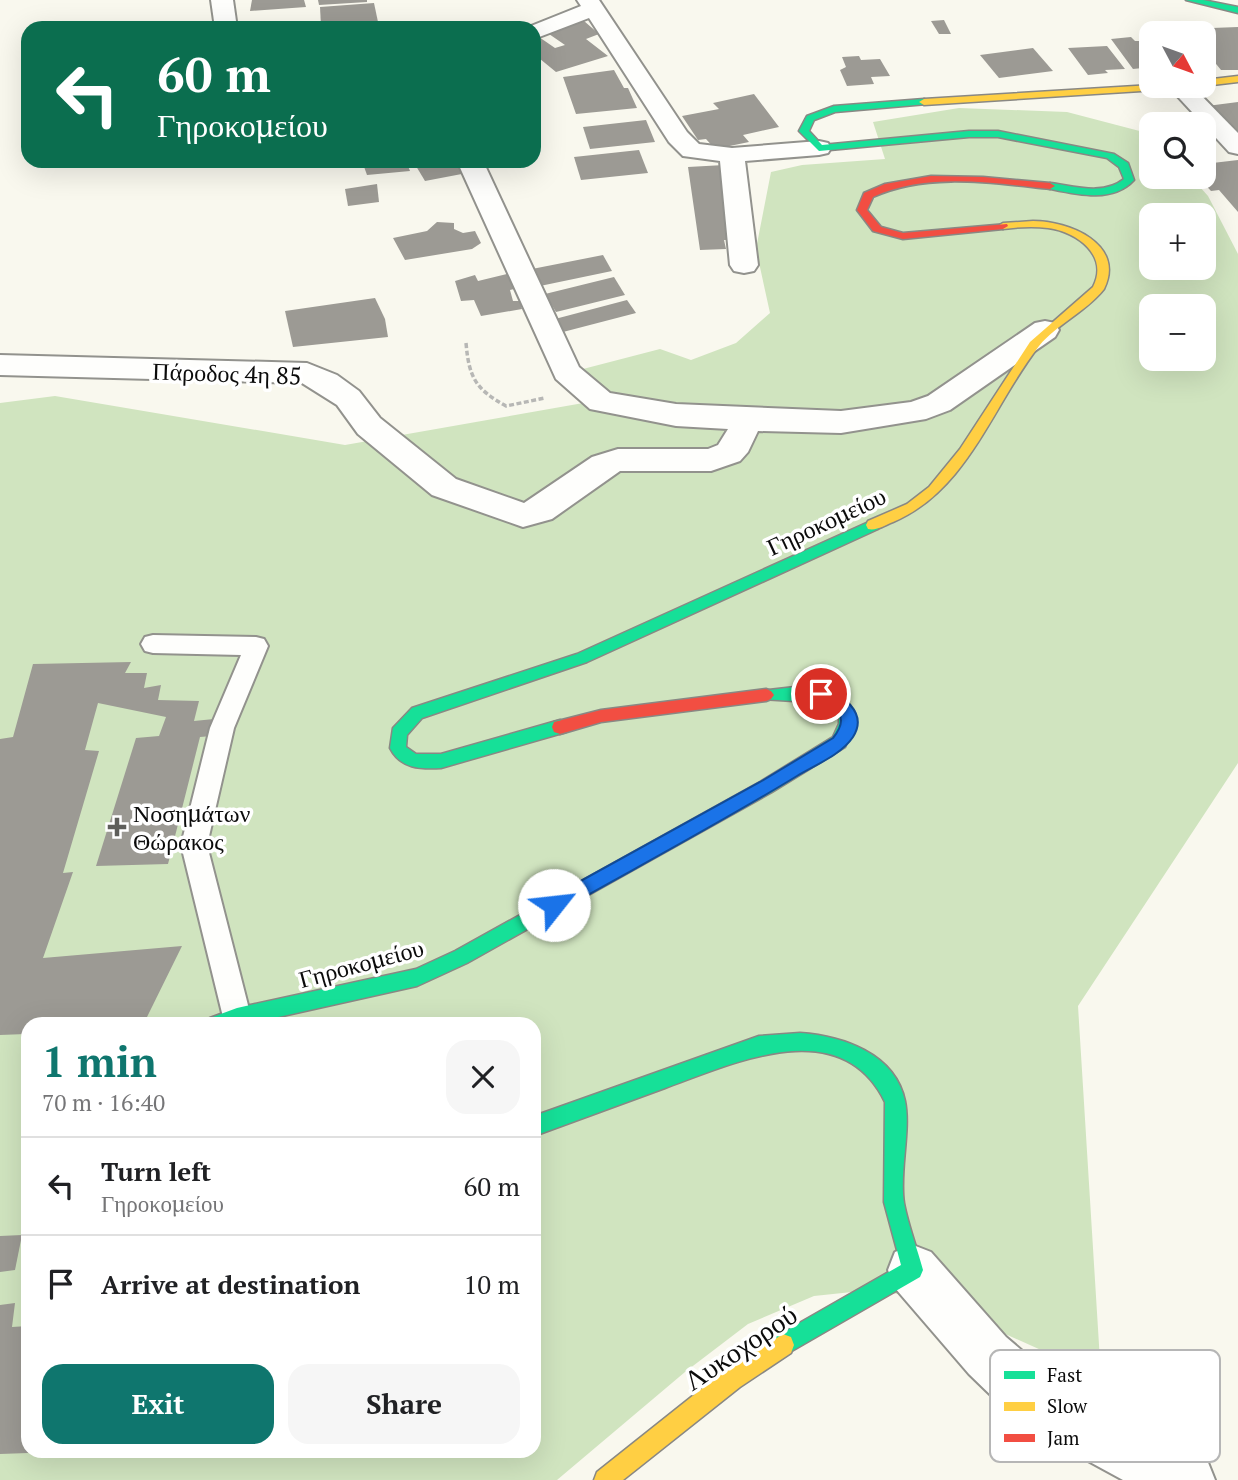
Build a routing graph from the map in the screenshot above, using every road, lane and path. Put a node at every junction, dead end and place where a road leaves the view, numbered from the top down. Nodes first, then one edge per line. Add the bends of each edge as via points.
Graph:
1 (222, 0) edge
2 (1190, 0) edge
3 (591, 5) edge
4 (1238, 10) edge
5 (225, 21) edge
6 (541, 29) edge
7 (1238, 79) edge
8 (1216, 82) edge
9 (1139, 88) edge
10 (1191, 98) edge
11 (1238, 147) edge
12 (819, 148) junction
13 (732, 155) junction
14 (473, 168) edge
15 (744, 265) dead end
16 (1045, 330) junction
17 (466, 343) dead end
18 (0, 365) edge
19 (586, 389) junction
20 (747, 420) junction
21 (153, 644) dead end
22 (226, 1017) edge
23 (240, 1017) edge
24 (541, 1123) edge
25 (913, 1270) junction
26 (990, 1357) edge
27 (1142, 1462) edge
28 (605, 1480) edge
29 (1187, 1480) edge

1 - 5 street
2 - 4 street
3 - 6 street
3 - 13 street via 682,143 699,153
7 - 8 street
9 - 12 street via 834,109 810,118 804,127
10 - 11 street
12 - 13 street
12 - 16 street, Γηροκομείου via 981,133 1092,150 1124,165 1129,180 1109,193 985,179 895,184 874,191 866,200 865,218 873,226 901,236 1032,223 1082,235 1101,254 1105,278 1098,289
13 - 15 street
14 - 19 street via 567,372
16 - 20 street via 927,408 841,422
16 - 23 street, Γηροκομείου via 940,484 914,506 582,657 417,713 401,725 397,735 397,745 410,759 441,761 601,716 801,691 821,694 846,709 848,732 839,742 461,957 416,977
17 - 19 path via 468,372 484,395 506,407
18 - 20 street, Πάροδος 4η 85 via 307,373 348,398 369,426 444,487 523,515 540,510 603,465 618,460 711,460 729,453
19 - 20 street via 601,402 676,415
21 - 22 lane via 256,646 222,728 194,845
24 - 25 street via 759,1045 822,1041 855,1053 877,1072 894,1097 893,1193 900,1234
25 - 26 street
25 - 28 street, Λυκοχορού via 760,1360
27 - 29 street

